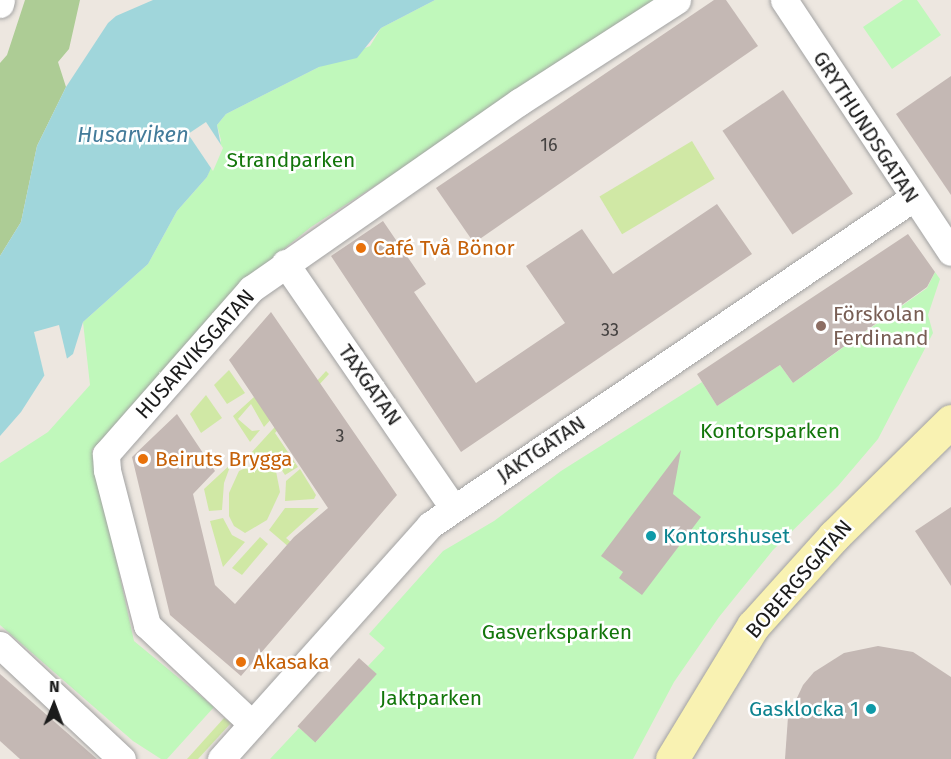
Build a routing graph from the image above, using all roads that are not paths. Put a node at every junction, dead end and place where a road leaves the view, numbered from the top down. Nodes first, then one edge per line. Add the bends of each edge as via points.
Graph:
1 (1, 0) edge
2 (677, 0) edge
3 (784, 0) edge
4 (0, 4) edge
5 (913, 198) junction
6 (951, 252) edge
7 (285, 263) junction
8 (951, 421) edge
9 (453, 507) junction
10 (0, 645) edge
11 (252, 724) junction
12 (122, 759) edge
13 (221, 759) edge
14 (672, 759) edge

1 - 4 street
2 - 7 street, HUSARVIKSGATAN
3 - 5 street, GRYTHUNDSGATAN
5 - 6 street, GRYTHUNDSGATAN
5 - 9 street, JAKTGATAN
7 - 9 street, TAXGATAN
7 - 11 street, HUSARVIKSGATAN via 251,289 230,312 106,454 105,463 147,625
8 - 14 street, BOBERGSGATAN via 834,536 753,626
9 - 11 street, JAKTGATAN via 430,525
10 - 12 street
11 - 13 street, JAKTGATAN

